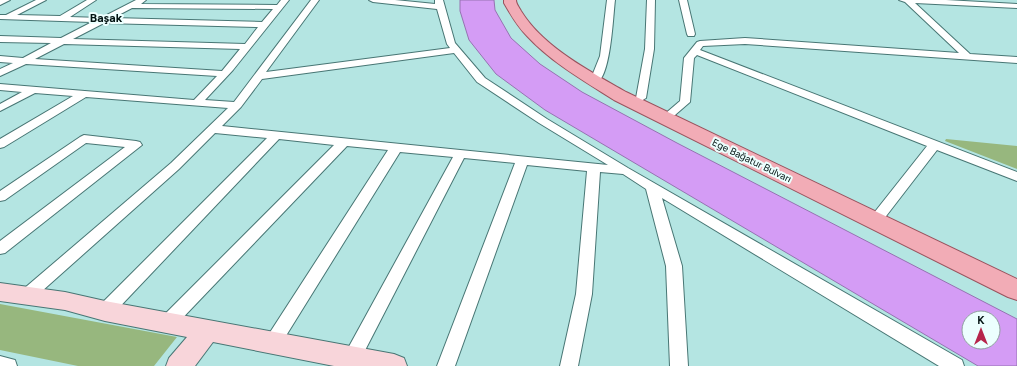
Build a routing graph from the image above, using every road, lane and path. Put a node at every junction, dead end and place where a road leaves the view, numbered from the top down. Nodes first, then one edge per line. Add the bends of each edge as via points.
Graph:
1 (6, 0) edge
2 (42, 0) edge
3 (92, 0) edge
4 (142, 0) edge
5 (315, 0) edge
6 (373, 0) edge
7 (510, 0) edge
8 (520, 0) edge
9 (612, 0) edge
10 (650, 0) edge
11 (683, 0) edge
12 (903, 0) edge
13 (907, 0) edge
14 (0, 3) edge
15 (282, 3) edge
16 (440, 4) edge
17 (129, 6) junction
18 (1017, 6) edge
19 (2, 18) edge
20 (60, 19) junction
21 (103, 20) junction
22 (264, 25) junction
23 (691, 34) dead end
24 (0, 39) edge
25 (63, 40) junction
26 (247, 47) junction
27 (457, 50) junction
28 (695, 51) junction
29 (968, 57) junction
30 (0, 59) edge
31 (25, 60) junction
32 (1017, 60) edge
33 (0, 73) edge
34 (224, 74) junction
35 (260, 76) junction
36 (597, 76) junction
37 (0, 87) edge
38 (33, 90) junction
39 (84, 94) junction
40 (641, 98) junction
41 (197, 103) junction
42 (237, 105) junction
43 (0, 108) edge
44 (671, 113) junction
45 (213, 129) junction
46 (276, 136) junction
47 (343, 143) junction
48 (0, 144) edge
49 (934, 145) junction
50 (396, 148) junction
51 (460, 155) junction
52 (522, 161) junction
53 (594, 168) junction
54 (626, 171) junction
55 (1017, 177) edge
56 (652, 186) junction
57 (0, 197) edge
58 (877, 218) junction
59 (0, 249) edge
60 (1017, 282) edge
61 (1017, 290) edge
62 (0, 292) edge
63 (26, 296) junction
64 (105, 312) junction
65 (167, 323) junction
66 (207, 331) junction
67 (273, 342) junction
68 (359, 361) edge
69 (0, 364) edge
70 (8, 366) edge
71 (179, 366) edge
72 (394, 366) edge
73 (446, 366) edge
74 (569, 366) edge
75 (679, 366) edge
76 (955, 366) edge

1 - 14 street
2 - 19 street
3 - 20 street
4 - 17 street
5 - 35 street
6 - 16 street
7 - 36 main road, Ege Bağatur Bulvarı via 522,23 539,41
8 - 36 main road, Ege Bağatur Bulvarı via 521,6 536,27
9 - 36 street via 605,56
10 - 40 street via 651,24 646,78
11 - 23 street
12 - 13 street
13 - 18 street
13 - 29 street
15 - 17 street
15 - 22 street
16 - 27 street via 451,44
17 - 21 street
19 - 20 street
20 - 21 street
21 - 22 street
21 - 25 street
22 - 26 street
24 - 25 street
25 - 26 street
25 - 31 street
26 - 34 street
27 - 35 street
27 - 54 street via 481,80
28 - 29 street via 700,44 746,42
28 - 44 street via 689,58 685,102
28 - 49 street
29 - 32 street
30 - 31 street
31 - 33 street
31 - 34 street
34 - 41 street
35 - 42 street
36 - 40 main road, Ege Bağatur Bulvarı
36 - 58 main road, Ege Bağatur Bulvarı via 620,96
37 - 38 street
38 - 39 street
38 - 43 street
39 - 41 street
39 - 48 street
40 - 44 main road, Ege Bağatur Bulvarı
41 - 42 street
42 - 45 street
44 - 58 main road, Ege Bağatur Bulvarı
45 - 46 street
45 - 63 street
46 - 47 street
46 - 64 street
47 - 50 street
47 - 65 street
49 - 55 street
49 - 58 street
50 - 51 street
50 - 67 street
51 - 52 street
51 - 68 street
52 - 53 street
52 - 73 street
53 - 54 street
53 - 74 street via 584,294
54 - 56 street
56 - 75 street via 674,266
56 - 76 street
57 - 59 street via 84,139 136,145
58 - 60 main road, Ege Bağatur Bulvarı
58 - 61 main road, Ege Bağatur Bulvarı
62 - 63 main road
63 - 64 main road via 64,301
64 - 65 main road
65 - 66 main road
66 - 67 main road
66 - 71 main road
67 - 68 main road
68 - 72 main road
69 - 70 street

